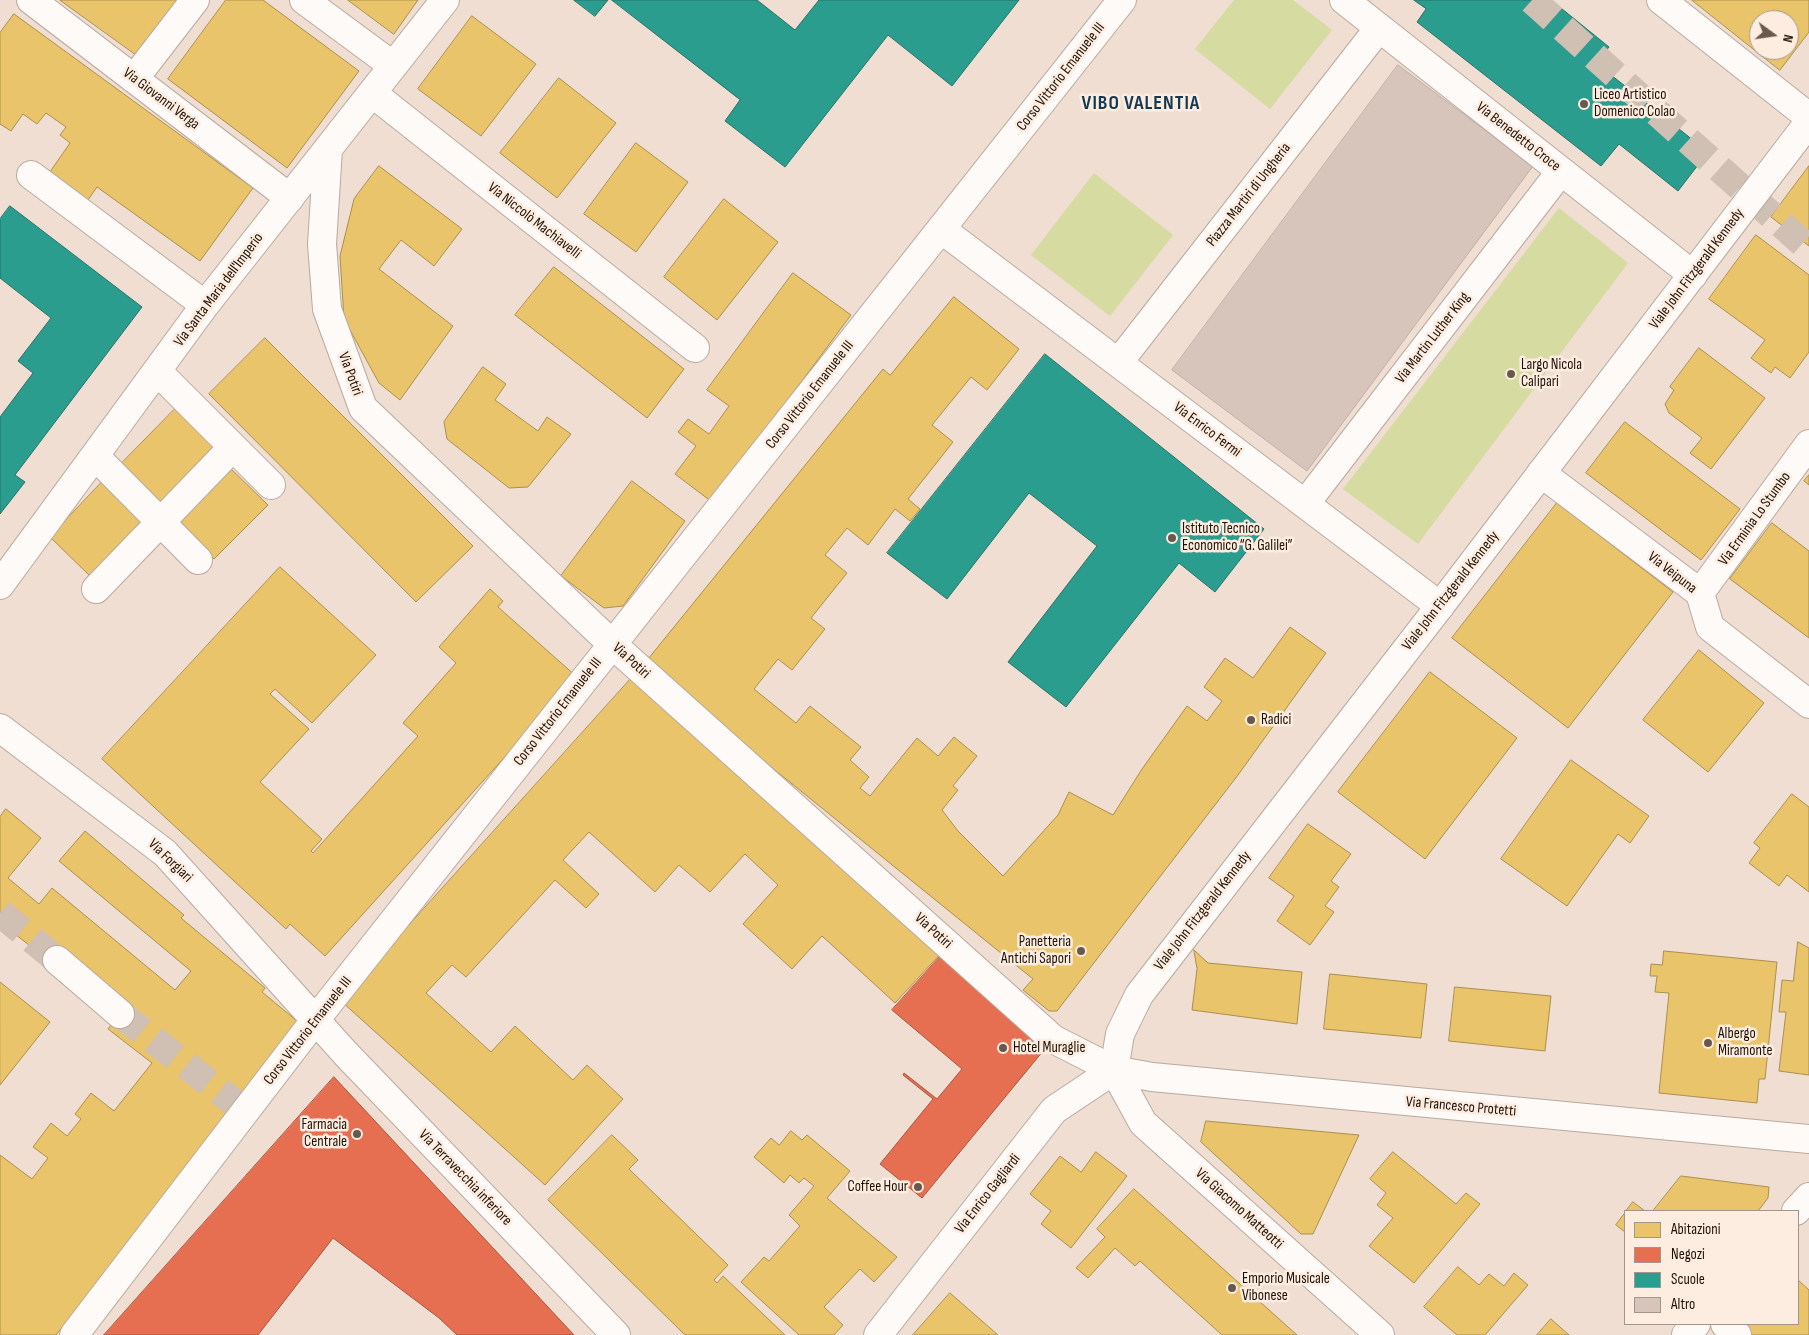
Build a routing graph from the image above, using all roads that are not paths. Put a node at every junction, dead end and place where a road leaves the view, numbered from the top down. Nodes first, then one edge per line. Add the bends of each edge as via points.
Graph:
1 (31, 0) edge
2 (195, 0) edge
3 (304, 0) edge
4 (445, 0) edge
5 (1122, 0) edge
6 (1344, 0) edge
7 (1662, 0) edge
8 (1379, 28) junction
9 (392, 65) junction
10 (134, 79) junction
11 (372, 93) junction
12 (1809, 117) edge
13 (1809, 122) edge
14 (328, 149) junction
15 (1561, 171) junction
16 (31, 175) dead end
17 (290, 198) junction
18 (941, 229) junction
19 (1693, 275) junction
20 (205, 305) junction
21 (695, 348) dead end
22 (1118, 363) junction
23 (157, 371) junction
24 (1809, 444) edge
25 (233, 447) junction
26 (95, 456) junction
27 (1541, 473) junction
28 (271, 485) dead end
29 (1305, 504) junction
30 (161, 522) junction
31 (198, 560) dead end
32 (0, 586) edge
33 (96, 589) dead end
34 (1700, 593) junction
35 (1440, 606) junction
36 (612, 644) junction
37 (1809, 704) edge
38 (0, 729) edge
39 (57, 960) tunnel mouth
40 (120, 1014) tunnel mouth
41 (316, 1019) junction
42 (1114, 1070) junction
43 (1809, 1139) edge
44 (1809, 1197) edge
45 (1797, 1210) edge
46 (1695, 1325) edge
47 (1726, 1325) edge
48 (74, 1335) edge
49 (616, 1335) edge
50 (878, 1335) edge
51 (1380, 1335) edge
52 (1686, 1335) edge
53 (1737, 1335) edge

1 - 10 street, Via Giovanni Verga
2 - 10 street
3 - 9 street
4 - 9 street, Via Santa Maria dell'Imperio
5 - 18 street, Corso Vittorio Emanuele III
6 - 8 street, Via Benedetto Croce
7 - 12 street
8 - 15 street, Via Benedetto Croce
8 - 22 street, Piazza Martiri di Ungheria
9 - 11 street, Via Santa Maria dell'Imperio
10 - 17 street, Via Giovanni Verga
11 - 14 street, Via Santa Maria dell'Imperio
11 - 21 street, Via Niccolò Machiavelli
13 - 19 street, Viale John Fitzgerald Kennedy
14 - 17 street, Via Santa Maria dell'Imperio
14 - 36 street, Via Potiri via 322,244 327,309 363,408
15 - 19 street, Via Benedetto Croce
15 - 29 street, Via Martin Luther King
16 - 20 street
17 - 20 street, Via Santa Maria dell'Imperio
18 - 22 street, Via Enrico Fermi
18 - 36 street, Corso Vittorio Emanuele III
19 - 27 street, Viale John Fitzgerald Kennedy
20 - 23 street, Via Santa Maria dell'Imperio
22 - 29 street, Via Enrico Fermi
23 - 25 street
23 - 26 street, Via Santa Maria dell'Imperio
24 - 34 street, Via Erminia Lo Stumbo
25 - 28 street
25 - 30 street
26 - 30 street
26 - 32 street, Via Santa Maria dell'Imperio
27 - 34 street, Via Veipuna
27 - 35 street, Viale John Fitzgerald Kennedy
29 - 35 street, Via Enrico Fermi
30 - 31 street
30 - 33 street
34 - 37 street, Via Veipuna via 1710,627
35 - 42 street, Viale John Fitzgerald Kennedy via 1139,994 1120,1034
36 - 41 street, Corso Vittorio Emanuele III
36 - 42 street, Via Potiri via 1053,1039
38 - 41 street, Via Forgiari via 165,853
39 - 40 street
41 - 48 street, Corso Vittorio Emanuele III via 243,1109
41 - 49 street, Via Terravecchia inferiore
42 - 43 street, Via Francesco Protetti via 1152,1077
42 - 50 street, Via Enrico Gagliardi via 1054,1110
42 - 51 street, Via Giacomo Matteotti via 1143,1123
44 - 45 street
46 - 52 street
47 - 53 street

